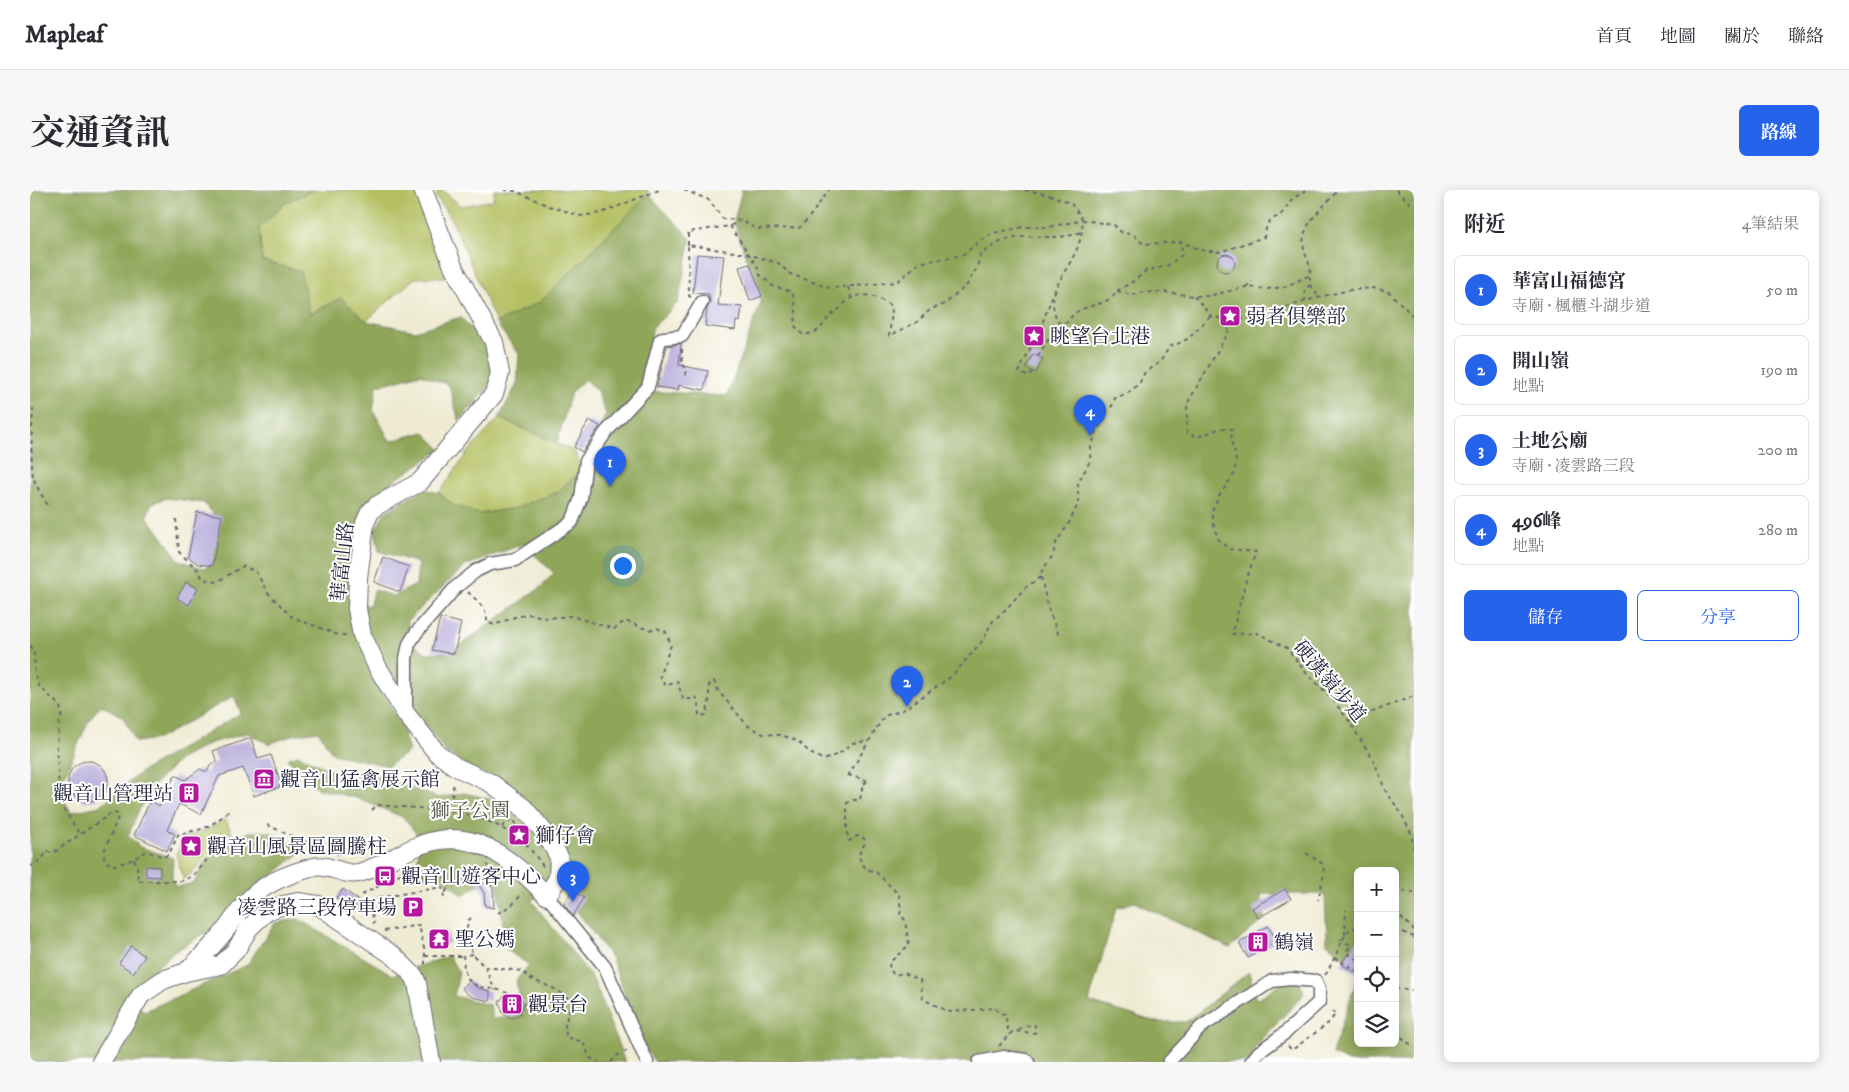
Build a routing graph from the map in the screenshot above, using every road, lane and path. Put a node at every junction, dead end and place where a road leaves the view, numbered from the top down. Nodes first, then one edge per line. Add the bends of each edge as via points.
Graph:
1 (423, 190) edge
2 (504, 190) edge
3 (515, 190) edge
4 (659, 190) edge
5 (684, 190) edge
6 (830, 190) edge
7 (1025, 190) edge
8 (1307, 190) edge
9 (1338, 190) edge
10 (1396, 190) edge
11 (1414, 207) edge
12 (741, 220) junction
13 (1083, 220) junction
14 (730, 226) junction
15 (1081, 232) junction
16 (1181, 242) junction
17 (688, 245) junction
18 (747, 254) junction
19 (1310, 276) junction
20 (1252, 281) dead end
21 (1310, 285) junction
22 (1057, 286) junction
23 (848, 287) junction
24 (1246, 287) junction
25 (1117, 291) junction
26 (1194, 296) junction
27 (1319, 297) junction
28 (852, 298) junction
29 (702, 302) joint
30 (1305, 302) junction
31 (1211, 316) junction
32 (1414, 317) edge
33 (1230, 321) junction
34 (1059, 323) junction
35 (682, 336) junction
36 (1038, 356) dead end
37 (1032, 372) dead end
38 (686, 378) dead end
39 (33, 408) dead end
40 (49, 508) dead end
41 (176, 519) dead end
42 (1040, 577) junction
43 (460, 584) junction
44 (362, 635) junction
45 (1059, 636) dead end
46 (30, 645) edge
47 (1414, 696) edge
48 (406, 714) junction
49 (1349, 720) junction
50 (869, 741) junction
51 (448, 777) dead end
52 (441, 809) junction
53 (229, 810) dead end
54 (372, 810) dead end
55 (267, 825) dead end
56 (502, 828) junction
57 (80, 835) junction
58 (514, 836) junction
59 (236, 838) dead end
60 (1414, 850) edge
61 (346, 852) dead end
62 (1306, 853) dead end
63 (134, 859) junction
64 (30, 867) edge
65 (536, 889) junction
66 (1399, 891) edge
67 (1414, 893) edge
68 (362, 895) dead end
69 (1318, 900) dead end
70 (1346, 910) dead end
71 (1396, 912) edge
72 (498, 913) dead end
73 (471, 918) dead end
74 (1354, 928) edge
75 (1414, 930) edge
76 (1399, 932) edge
77 (1345, 935) junction
78 (1414, 937) edge
79 (1339, 939) dead end
80 (1343, 941) junction
81 (425, 952) dead end
82 (472, 954) junction
83 (425, 956) dead end
84 (462, 956) junction
85 (1354, 957) edge
86 (1334, 958) junction
87 (485, 966) junction
88 (1354, 969) edge
89 (1328, 971) dead end
90 (186, 972) junction
91 (1399, 989) edge
92 (496, 990) junction
93 (1412, 990) dead end
94 (508, 994) dead end
95 (1331, 1012) dead end
96 (1018, 1031) junction
97 (1009, 1035) junction
98 (1399, 1035) edge
99 (1288, 1046) dead end
100 (1414, 1047) edge
101 (631, 1048) dead end
102 (982, 1061) edge
103 (101, 1062) edge
104 (431, 1062) edge
105 (598, 1062) edge
106 (611, 1062) edge
107 (647, 1062) edge
108 (1028, 1062) edge
109 (1169, 1062) edge
110 (1251, 1062) edge

1 - 44 street, 華富山路 via 453,266 494,342 500,373 494,394 420,482 370,512 365,523 358,578 357,609
2 - 3 path
3 - 4 path via 581,216 601,214
5 - 12 path via 709,200 723,219
6 - 12 path via 799,228 756,229
7 - 13 path via 1064,200
8 - 16 path via 1292,199 1280,216 1271,219 1264,237 1220,252 1202,250
9 - 19 path via 1321,208 1303,237
10 - 11 path
12 - 14 path
13 - 15 path
13 - 16 path via 1114,225 1121,232 1134,235 1143,244
13 - 23 path via 994,233 962,255 919,263 898,282
14 - 17 path via 688,232
14 - 18 path
15 - 22 path via 1080,241
15 - 28 path via 1054,239 1032,237 1002,241 980,255 967,285 945,304 931,309 917,322 889,336 891,306 869,294
16 - 25 path via 1182,254 1167,266 1146,271
17 - 18 path
17 - 29 path via 689,296
18 - 23 path via 830,288
18 - 28 path via 760,275 792,296 796,309 795,326 802,334 818,331
19 - 21 path
19 - 24 path via 1285,287
20 - 24 path
21 - 27 path
21 - 30 path via 1305,289
22 - 34 path via 1053,307
22 - 37 path via 1019,372 1029,377
23 - 28 path
24 - 26 path
25 - 26 path via 1132,296 1145,292
25 - 34 path via 1114,297 1080,309 1068,322
26 - 31 path
27 - 30 path
27 - 32 path via 1374,288 1389,292
29 - 35 street
30 - 33 path
31 - 33 path
31 - 42 path via 1195,334 1170,346 1160,362 1145,372 1140,384 1128,394 1114,398 1097,431 1090,461 1078,484 1078,504
33 - 49 path, 硬漢嶺步道 via 1228,332 1187,404 1187,433 1198,437 1221,428 1232,429 1235,473 1212,511 1214,527 1219,541 1230,548 1256,552 1232,634 1257,633 1287,648
34 - 36 path
35 - 38 path via 682,364 686,368
35 - 43 street via 660,340 648,387 606,432 586,461 581,498 572,522 515,560 490,564
39 - 40 path via 31,469
41 - 44 path via 179,552 203,579 218,582 243,566 256,572 268,593 292,617 338,635
42 - 45 path
42 - 50 path via 991,623 984,640 952,676 903,710 884,716
43 - 48 street via 409,644
43 - 50 path via 479,602 487,622 494,625 530,614 547,618 571,616 614,629 625,621 666,632 671,645 660,675 661,681 667,686 677,681 682,699 696,697 700,716 706,715 709,685 714,681 719,692 747,725 763,734 781,735 798,742 824,760 852,743
44 - 48 street, 華富山路
46 - 57 path via 39,686 60,705 59,789 62,806
47 - 49 path
48 - 65 street, 華富山路 via 437,753 456,767 491,782 524,808 546,834 559,857 558,878
49 - 60 path, 硬漢嶺步道 via 1411,833
50 - 97 path via 848,775 868,781 863,784 860,800 847,803 847,832 849,841 857,836 866,841 858,856 866,869 876,872 899,895 900,914 906,920 909,945 890,962 889,968 894,975 904,973 920,980 923,998 949,1012 995,1008 1005,1014
51 - 52 path via 454,786 454,794
52 - 54 path via 378,805
52 - 56 path via 460,812
53 - 63 path via 205,828 179,833 169,854 164,857 146,851
55 - 61 path via 333,855
56 - 58 path
56 - 58 path via 511,819 516,823
57 - 63 path via 113,812 119,816 104,859 112,866
57 - 64 path via 56,851 47,851
58 - 65 path via 521,844 524,841 545,868
59 - 63 path via 211,854 197,872 180,880 138,880
62 - 69 path via 1323,864
65 - 72 path
65 - 90 street via 514,863 495,850 470,841 440,838 360,873 314,867 257,892
65 - 107 street via 605,967
66 - 67 path
68 - 81 path via 400,874 415,880 448,878 444,896 442,887 378,898 370,903 373,923 384,931 419,925
70 - 77 path
71 - 75 path
73 - 82 path via 467,927
74 - 77 path
76 - 78 path
77 - 80 path
79 - 80 path
80 - 85 path via 1351,945 1346,952
80 - 86 path
82 - 84 path
82 - 87 path
83 - 84 path
84 - 92 path via 465,973 470,980 485,989
86 - 88 path
86 - 89 path
87 - 92 path
87 - 105 path via 522,970 572,1001 565,1024 566,1036 583,1042 590,1058
90 - 103 street via 162,980 141,995
90 - 104 street via 221,965 236,950 249,928 267,911 298,902 318,905 394,956 414,976
91 - 93 path
92 - 94 path
95 - 99 path via 1336,1014 1326,1025 1292,1050
96 - 96 path via 1035,1033 1035,1025 1024,1026
96 - 97 path
97 - 102 path
98 - 100 path
101 - 106 path
102 - 108 street via 1004,1057
109 - 110 street via 1201,1027 1272,981 1291,978 1316,981 1318,1002

